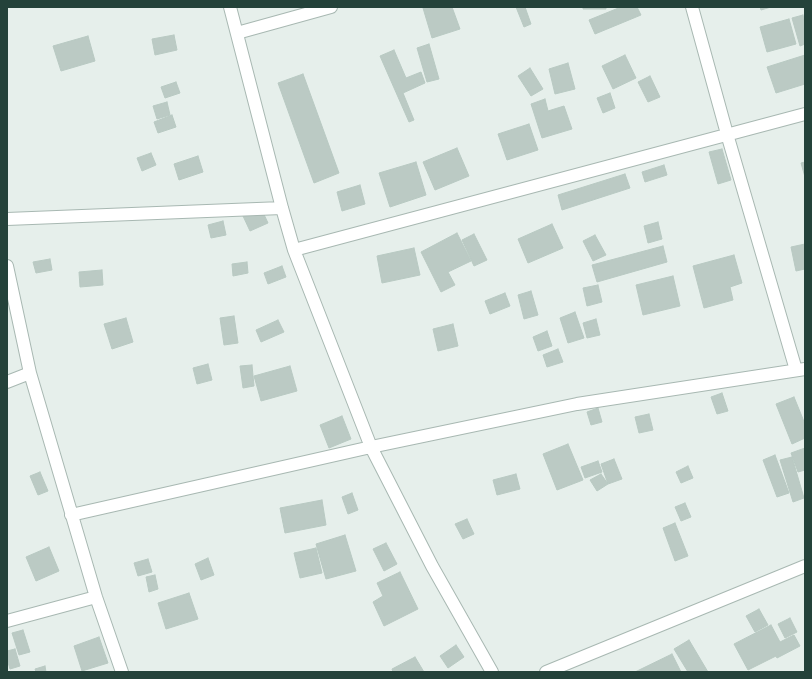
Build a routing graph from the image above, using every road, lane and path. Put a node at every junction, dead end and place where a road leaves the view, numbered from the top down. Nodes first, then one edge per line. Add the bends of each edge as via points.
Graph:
1 (230, 7) edge
2 (331, 7) edge
3 (692, 7) edge
4 (237, 34) junction
5 (805, 114) edge
6 (727, 134) junction
7 (282, 208) junction
8 (7, 219) edge
9 (294, 250) junction
10 (7, 266) edge
11 (800, 369) edge
12 (30, 373) junction
13 (7, 382) edge
14 (371, 447) junction
15 (71, 515) junction
16 (805, 566) edge
17 (96, 597) junction
18 (7, 621) edge
19 (122, 672) edge
20 (492, 672) edge
21 (546, 672) edge

1 - 4 street
2 - 4 street
3 - 6 street
4 - 7 street
5 - 6 street
6 - 9 street
6 - 11 street
7 - 8 street
7 - 9 street
9 - 14 street
10 - 12 street
11 - 14 street via 577,404
12 - 13 street
12 - 15 street
14 - 15 street
14 - 20 street via 432,566
15 - 17 street
16 - 21 street
17 - 18 street
17 - 19 street

